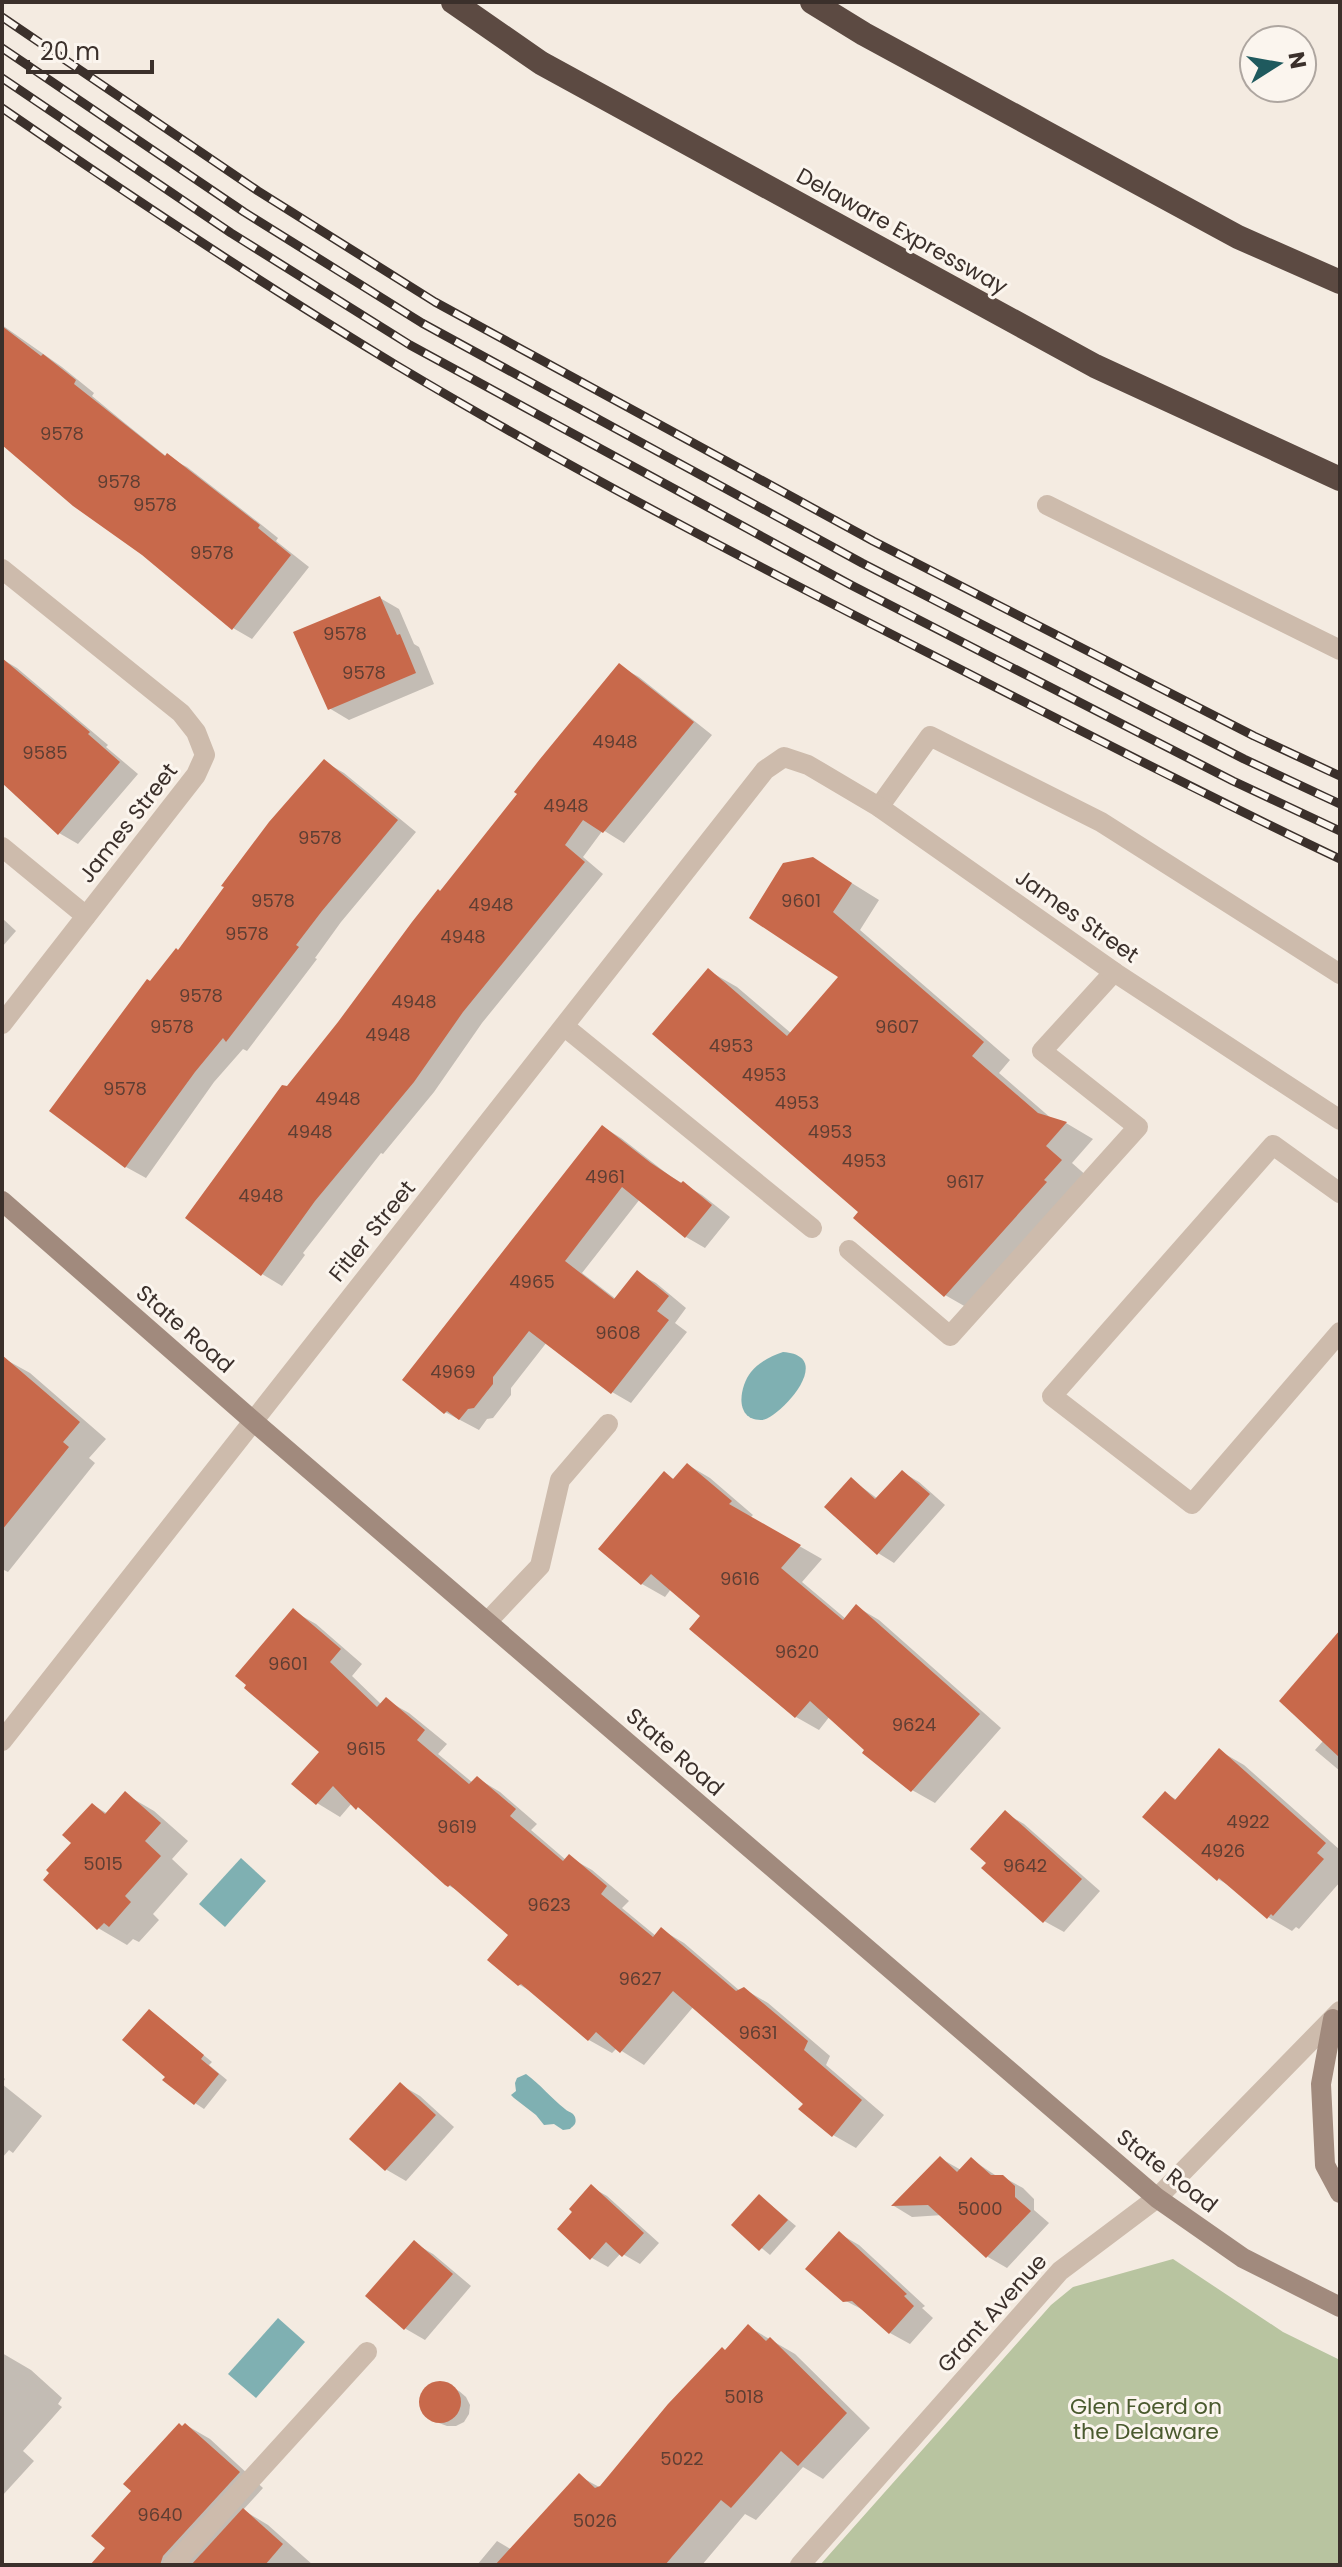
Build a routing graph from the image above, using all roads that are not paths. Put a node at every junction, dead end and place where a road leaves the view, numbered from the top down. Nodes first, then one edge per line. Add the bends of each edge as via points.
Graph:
1 (453, 2) edge
2 (812, 2) edge
3 (1340, 282) edge
4 (1340, 479) edge
5 (1047, 505) dead end
6 (2, 569) edge
7 (1340, 650) edge
8 (784, 757) joint
9 (879, 807) junction
10 (2, 847) edge
11 (86, 916) junction
12 (1114, 972) junction
13 (1340, 974) edge
14 (2, 1024) edge
15 (565, 1027) junction
16 (1340, 1120) edge
17 (1340, 1193) edge
18 (2, 1201) edge
19 (812, 1228) dead end
20 (849, 1250) dead end
21 (1340, 1332) edge
22 (252, 1420) junction
23 (608, 1424) dead end
24 (487, 1622) junction
25 (2, 1741) edge
26 (1336, 2015) edge
27 (1340, 2193) edge
28 (1157, 2198) junction
29 (1340, 2307) edge
30 (367, 2352) dead end
31 (173, 2565) edge
32 (800, 2565) edge

1 - 4 highway, Delaware Expressway via 541,63 1095,366
2 - 3 highway via 1238,237
5 - 7 street
6 - 11 street, James Street via 181,713 205,755 196,775
8 - 9 street, James Street via 808,765
8 - 15 street, Fitler Street via 765,770
9 - 12 street, James Street
9 - 13 street via 930,736 1101,822
10 - 11 street
11 - 14 street, James Street
12 - 16 street, James Street
12 - 20 street via 1042,1051 1138,1127 950,1336
15 - 19 street
15 - 22 street, Fitler Street
17 - 21 street via 1273,1145 1052,1396 1192,1504
18 - 22 main road, State Road
22 - 24 main road, State Road
22 - 25 street, Fitler Street
23 - 24 street via 560,1480 540,1566
24 - 28 main road, State Road
26 - 27 main road via 1321,2084 1325,2165
26 - 28 street, Grant Avenue
28 - 29 main road, State Road via 1243,2258
28 - 32 street, Grant Avenue via 1060,2271
30 - 31 street

